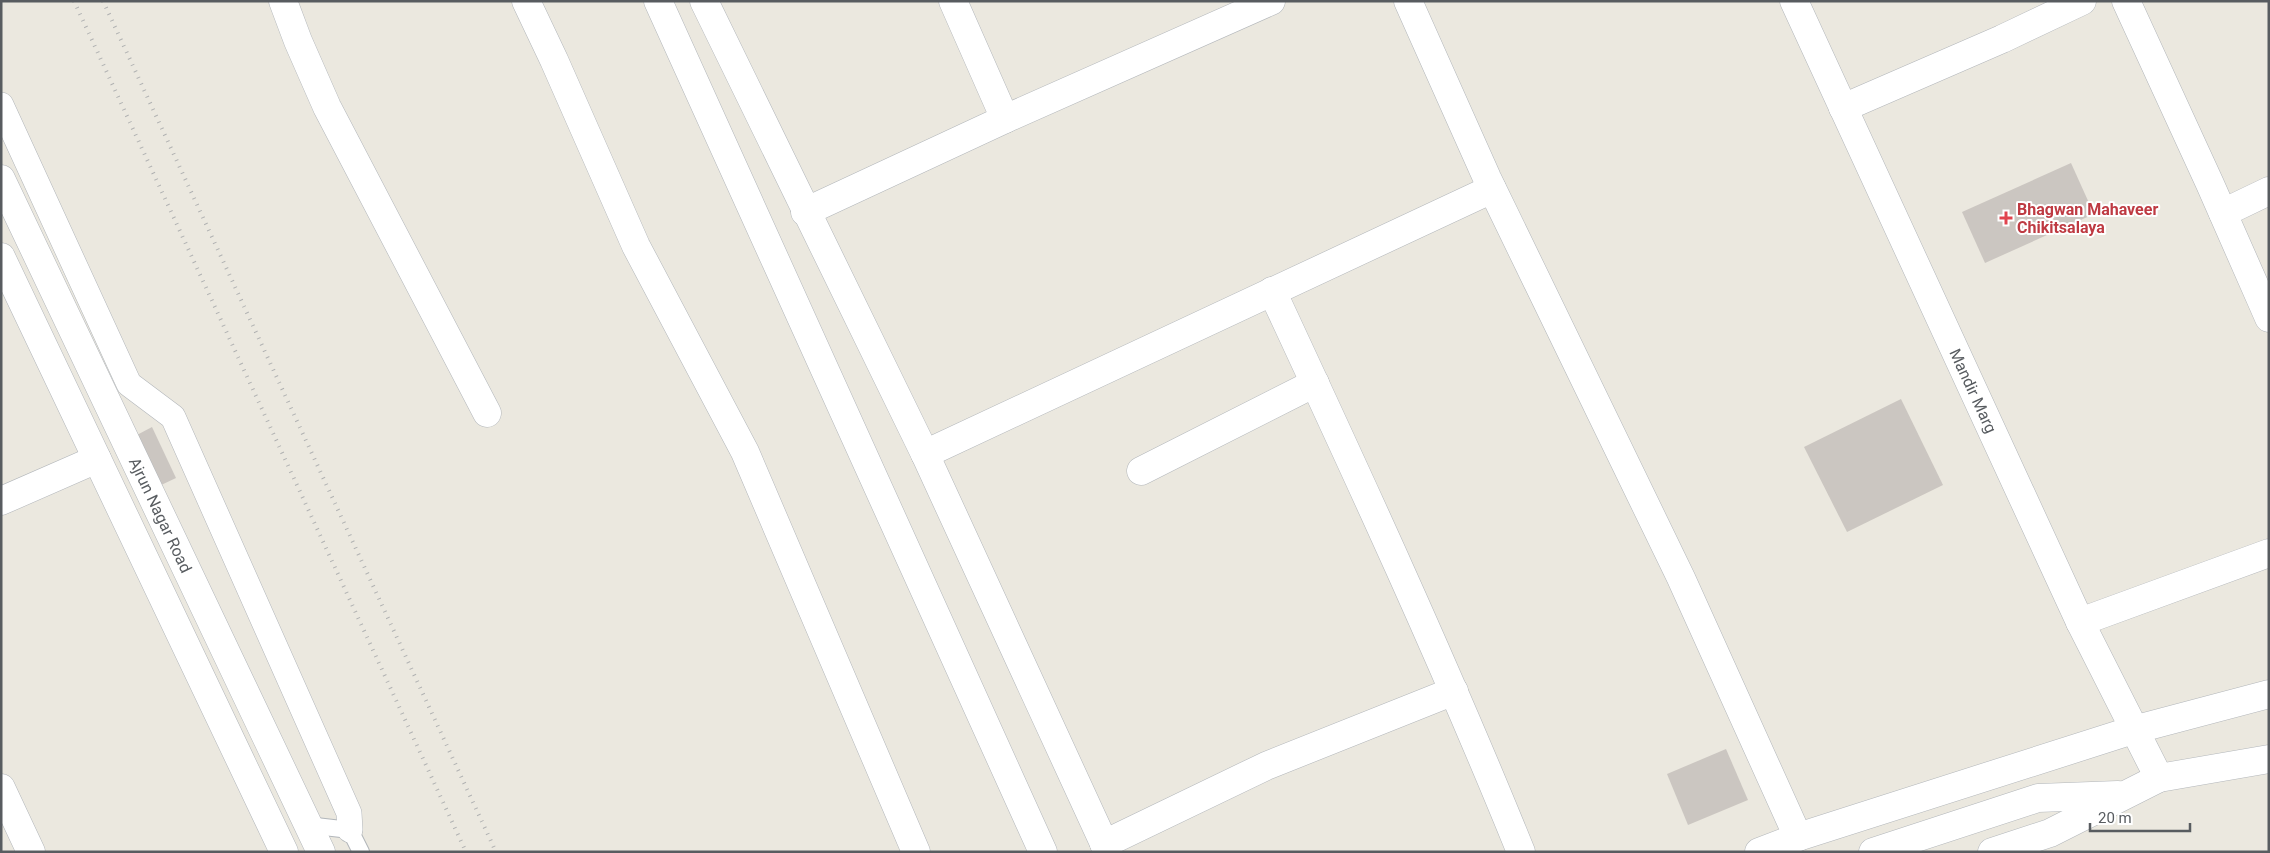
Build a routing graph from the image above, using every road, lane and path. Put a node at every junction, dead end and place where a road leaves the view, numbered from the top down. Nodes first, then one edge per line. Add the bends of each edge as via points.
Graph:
1 (283, 1) edge
2 (526, 1) edge
3 (658, 1) edge
4 (704, 1) edge
5 (953, 1) edge
6 (1271, 1) edge
7 (1408, 1) edge
8 (1794, 1) edge
9 (2082, 1) edge
10 (2126, 1) edge
11 (1, 105) edge
12 (1843, 108) junction
13 (1004, 119) junction
14 (1, 179) edge
15 (1492, 189) junction
16 (2269, 192) edge
17 (8, 212) edge
18 (805, 212) junction
19 (2223, 213) junction
20 (1, 257) edge
21 (1272, 290) junction
22 (2269, 318) edge
23 (1315, 383) junction
24 (487, 413) dead end
25 (925, 454) junction
26 (97, 459) junction
27 (1141, 471) dead end
28 (1, 501) edge
29 (2269, 553) edge
30 (2080, 622) junction
31 (1454, 691) junction
32 (2269, 694) edge
33 (2133, 730) junction
34 (2269, 760) edge
35 (2159, 778) junction
36 (1, 788) edge
37 (2127, 794) junction
38 (307, 825) junction
39 (1798, 837) junction
40 (356, 841) edge
41 (1106, 848) edge
42 (31, 852) edge
43 (284, 852) edge
44 (321, 852) edge
45 (916, 852) edge
46 (1043, 852) edge
47 (1521, 852) edge
48 (1759, 852) edge
49 (1874, 852) edge
50 (1992, 852) edge
51 (2056, 852) edge

1 - 24 street via 327,107
2 - 45 street via 636,246 745,452
3 - 46 street
4 - 18 street
5 - 13 street
6 - 13 street
7 - 15 street
8 - 12 street, Mandir Marg
9 - 12 street
10 - 19 street
11 - 40 street via 130,384 173,417 349,813
12 - 30 street, Mandir Marg
13 - 18 street
14 - 17 street, Ajrun Nagar Road
15 - 21 street
15 - 39 street via 1681,578
16 - 19 street
17 - 38 street, Ajrun Nagar Road
18 - 25 street
19 - 22 street
20 - 26 street, Ajrun Nagar Road
21 - 23 street
21 - 25 street
23 - 27 street
23 - 31 street
25 - 41 street
26 - 28 street
26 - 43 street, Ajrun Nagar Road
29 - 30 street
30 - 33 street, Mandir Marg
31 - 41 street via 1266,766
31 - 47 street
32 - 33 street
33 - 35 street, Mandir Marg
33 - 39 street
34 - 35 street
35 - 37 street
36 - 42 street
37 - 49 street via 2038,798
37 - 50 street via 2050,833
37 - 51 street
38 - 40 lane
38 - 44 street, Ajrun Nagar Road
39 - 48 street

